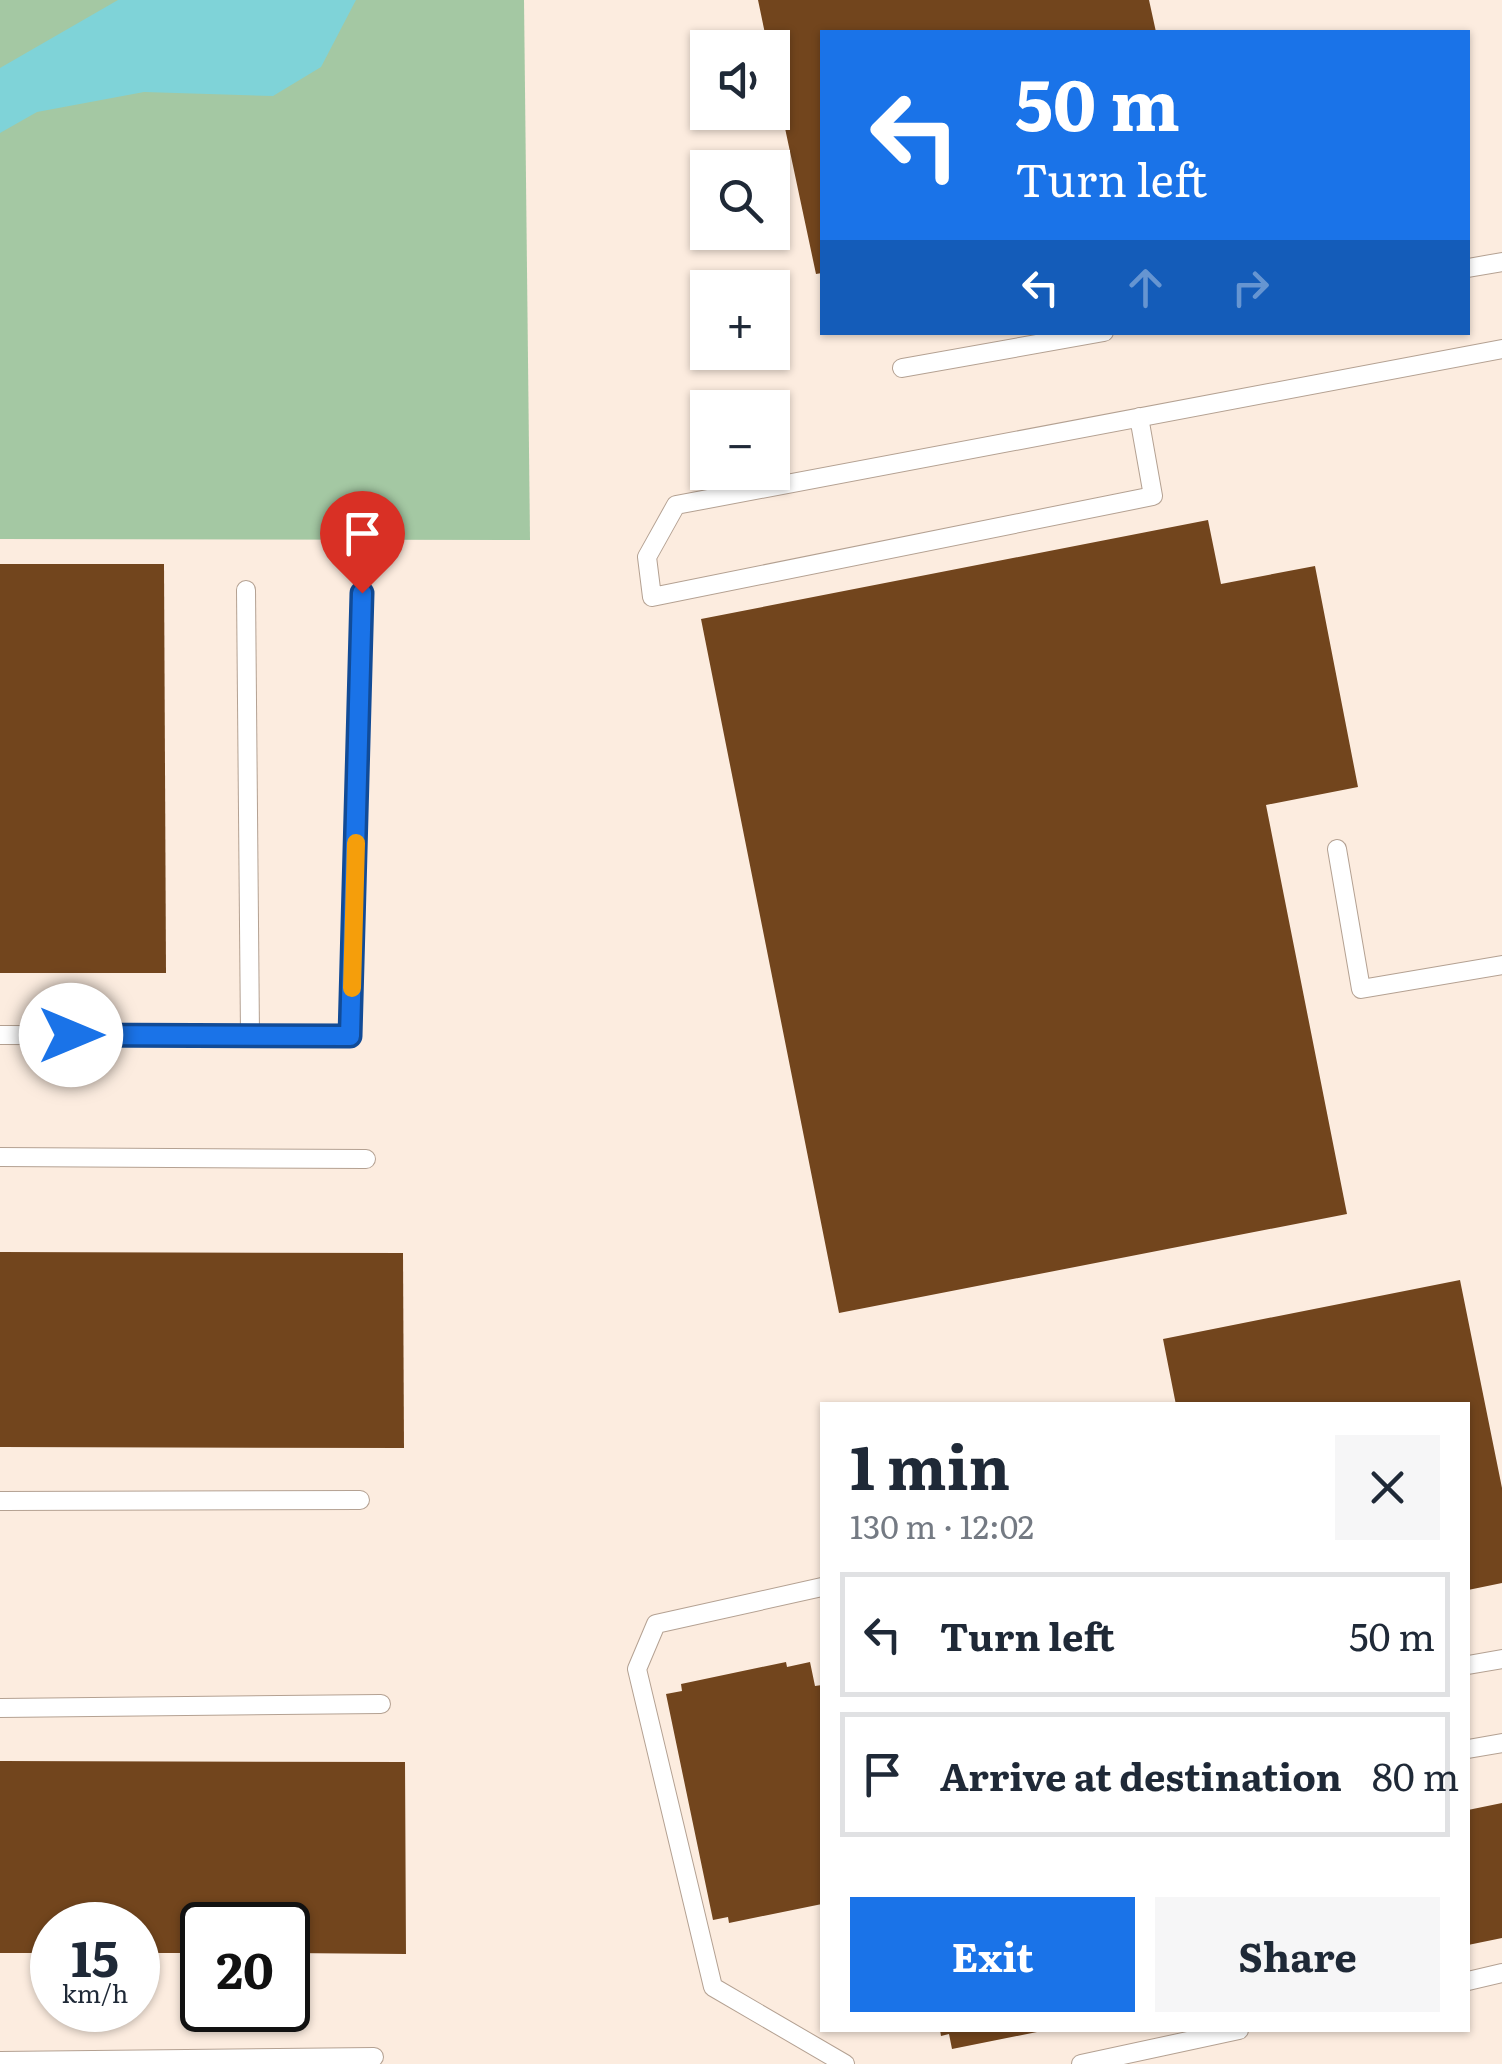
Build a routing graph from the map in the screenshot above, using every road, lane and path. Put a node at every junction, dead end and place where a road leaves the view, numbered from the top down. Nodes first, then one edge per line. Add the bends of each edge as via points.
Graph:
1 (1502, 262) edge
2 (1470, 268) edge
3 (1087, 335) edge
4 (1502, 349) edge
5 (902, 368) dead end
6 (1140, 417) junction
7 (246, 590) dead end
8 (362, 593) dead end
9 (1337, 849) dead end
10 (1502, 965) edge
11 (0, 1035) edge
12 (250, 1035) junction
13 (0, 1157) edge
14 (366, 1159) dead end
15 (360, 1500) dead end
16 (0, 1502) edge
17 (820, 1587) edge
18 (1502, 1659) edge
19 (1470, 1665) edge
20 (382, 1704) dead end
21 (0, 1708) edge
22 (1502, 1743) edge
23 (1470, 1750) edge
24 (1502, 1973) edge
25 (1470, 1981) edge
26 (1229, 2032) edge
27 (374, 2057) dead end
28 (0, 2061) edge
29 (845, 2064) edge
30 (1081, 2064) edge

1 - 2 lane
3 - 5 lane
4 - 6 lane
6 - 6 lane via 676,505 647,557 652,597 1153,496
7 - 12 lane
8 - 12 lane via 350,1036
9 - 10 lane via 1361,989
11 - 12 lane
13 - 14 lane
15 - 16 lane
17 - 29 lane via 656,1624 637,1669 713,1987
18 - 19 lane
20 - 21 lane
22 - 23 lane
24 - 25 lane
26 - 30 lane
27 - 28 lane

